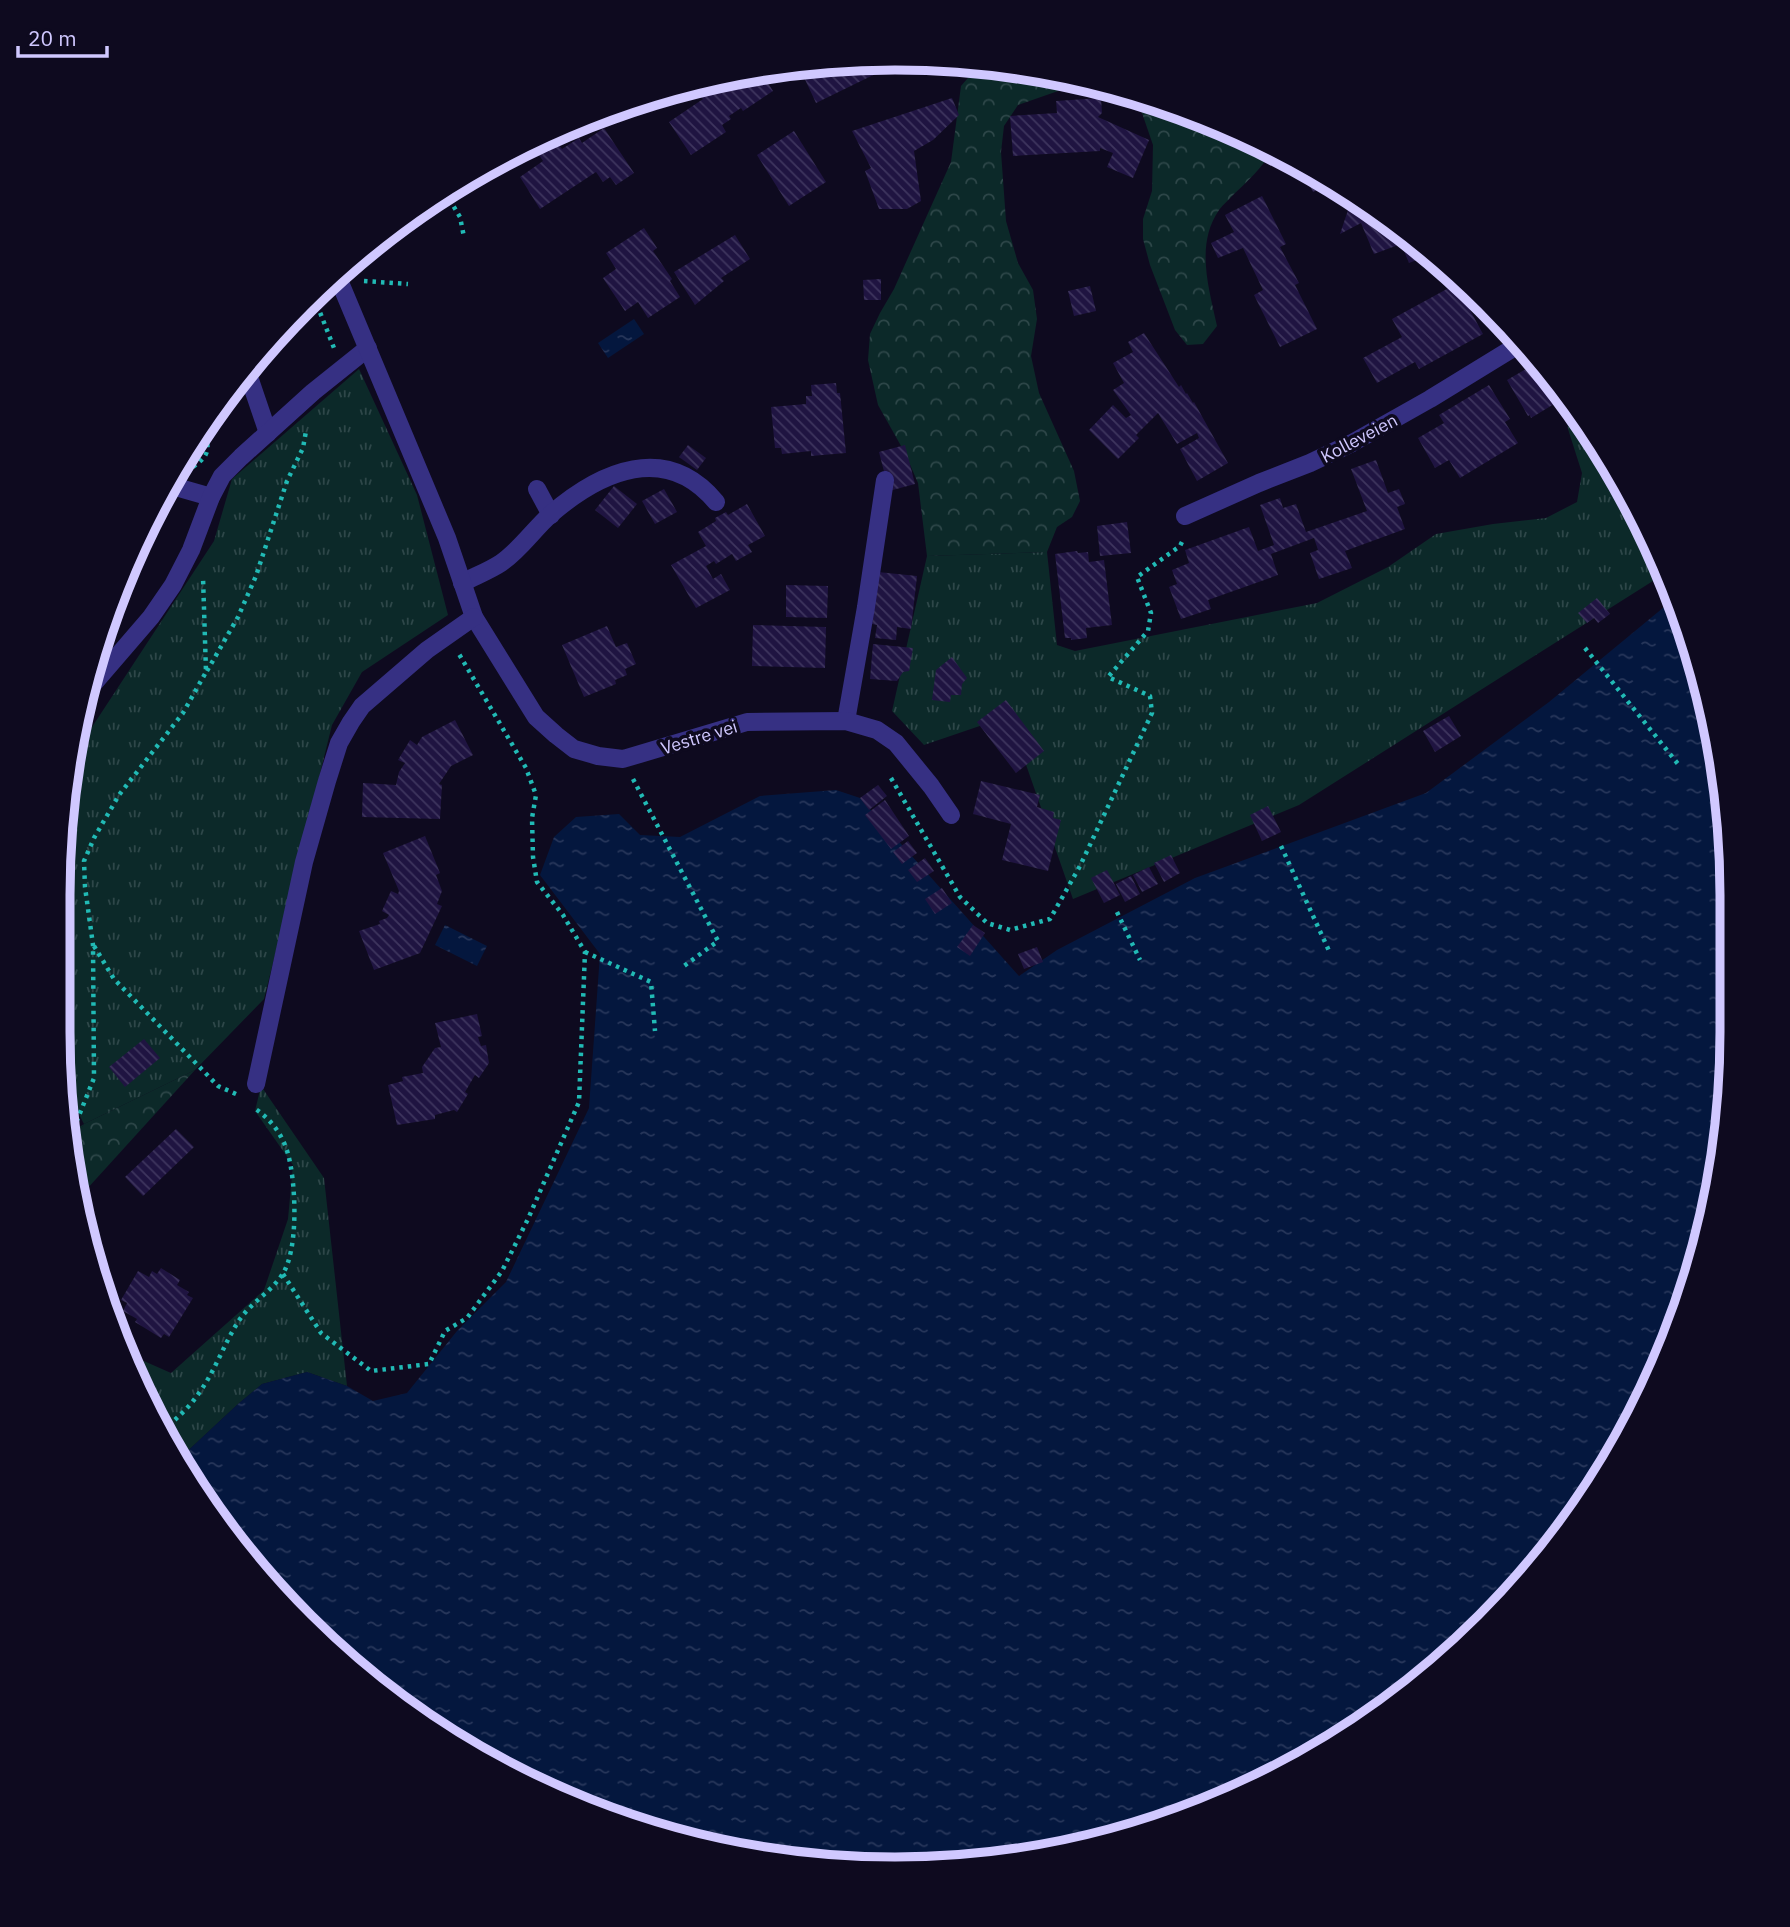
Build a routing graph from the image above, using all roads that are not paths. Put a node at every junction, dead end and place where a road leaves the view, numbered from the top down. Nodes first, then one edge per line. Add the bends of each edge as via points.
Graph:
1 (341, 284) edge
2 (368, 348) junction
3 (1513, 349) edge
4 (250, 381) edge
5 (268, 433) junction
6 (885, 480) dead end
7 (177, 488) edge
8 (537, 489) dead end
9 (211, 497) junction
10 (716, 502) dead end
11 (551, 514) junction
12 (1185, 516) dead end
13 (463, 583) junction
14 (474, 617) junction
15 (99, 677) edge
16 (846, 721) junction
17 (951, 815) dead end
18 (256, 1084) dead end

1 - 2 street, Vestre vei
2 - 5 street
2 - 13 street, Vestre vei
3 - 12 street, Kolleveien via 1352,443
4 - 5 street
5 - 9 street via 222,476
6 - 16 street
7 - 9 street
8 - 11 street
9 - 15 street via 173,585
10 - 11 street via 704,487 675,470 645,468 612,475
11 - 13 street via 502,562
13 - 14 street, Vestre vei
14 - 16 street, Vestre vei via 537,717 574,749 598,756 623,759 747,722
14 - 18 street via 362,706 339,743 304,862
16 - 17 street, Vestre vei via 877,730 896,743

